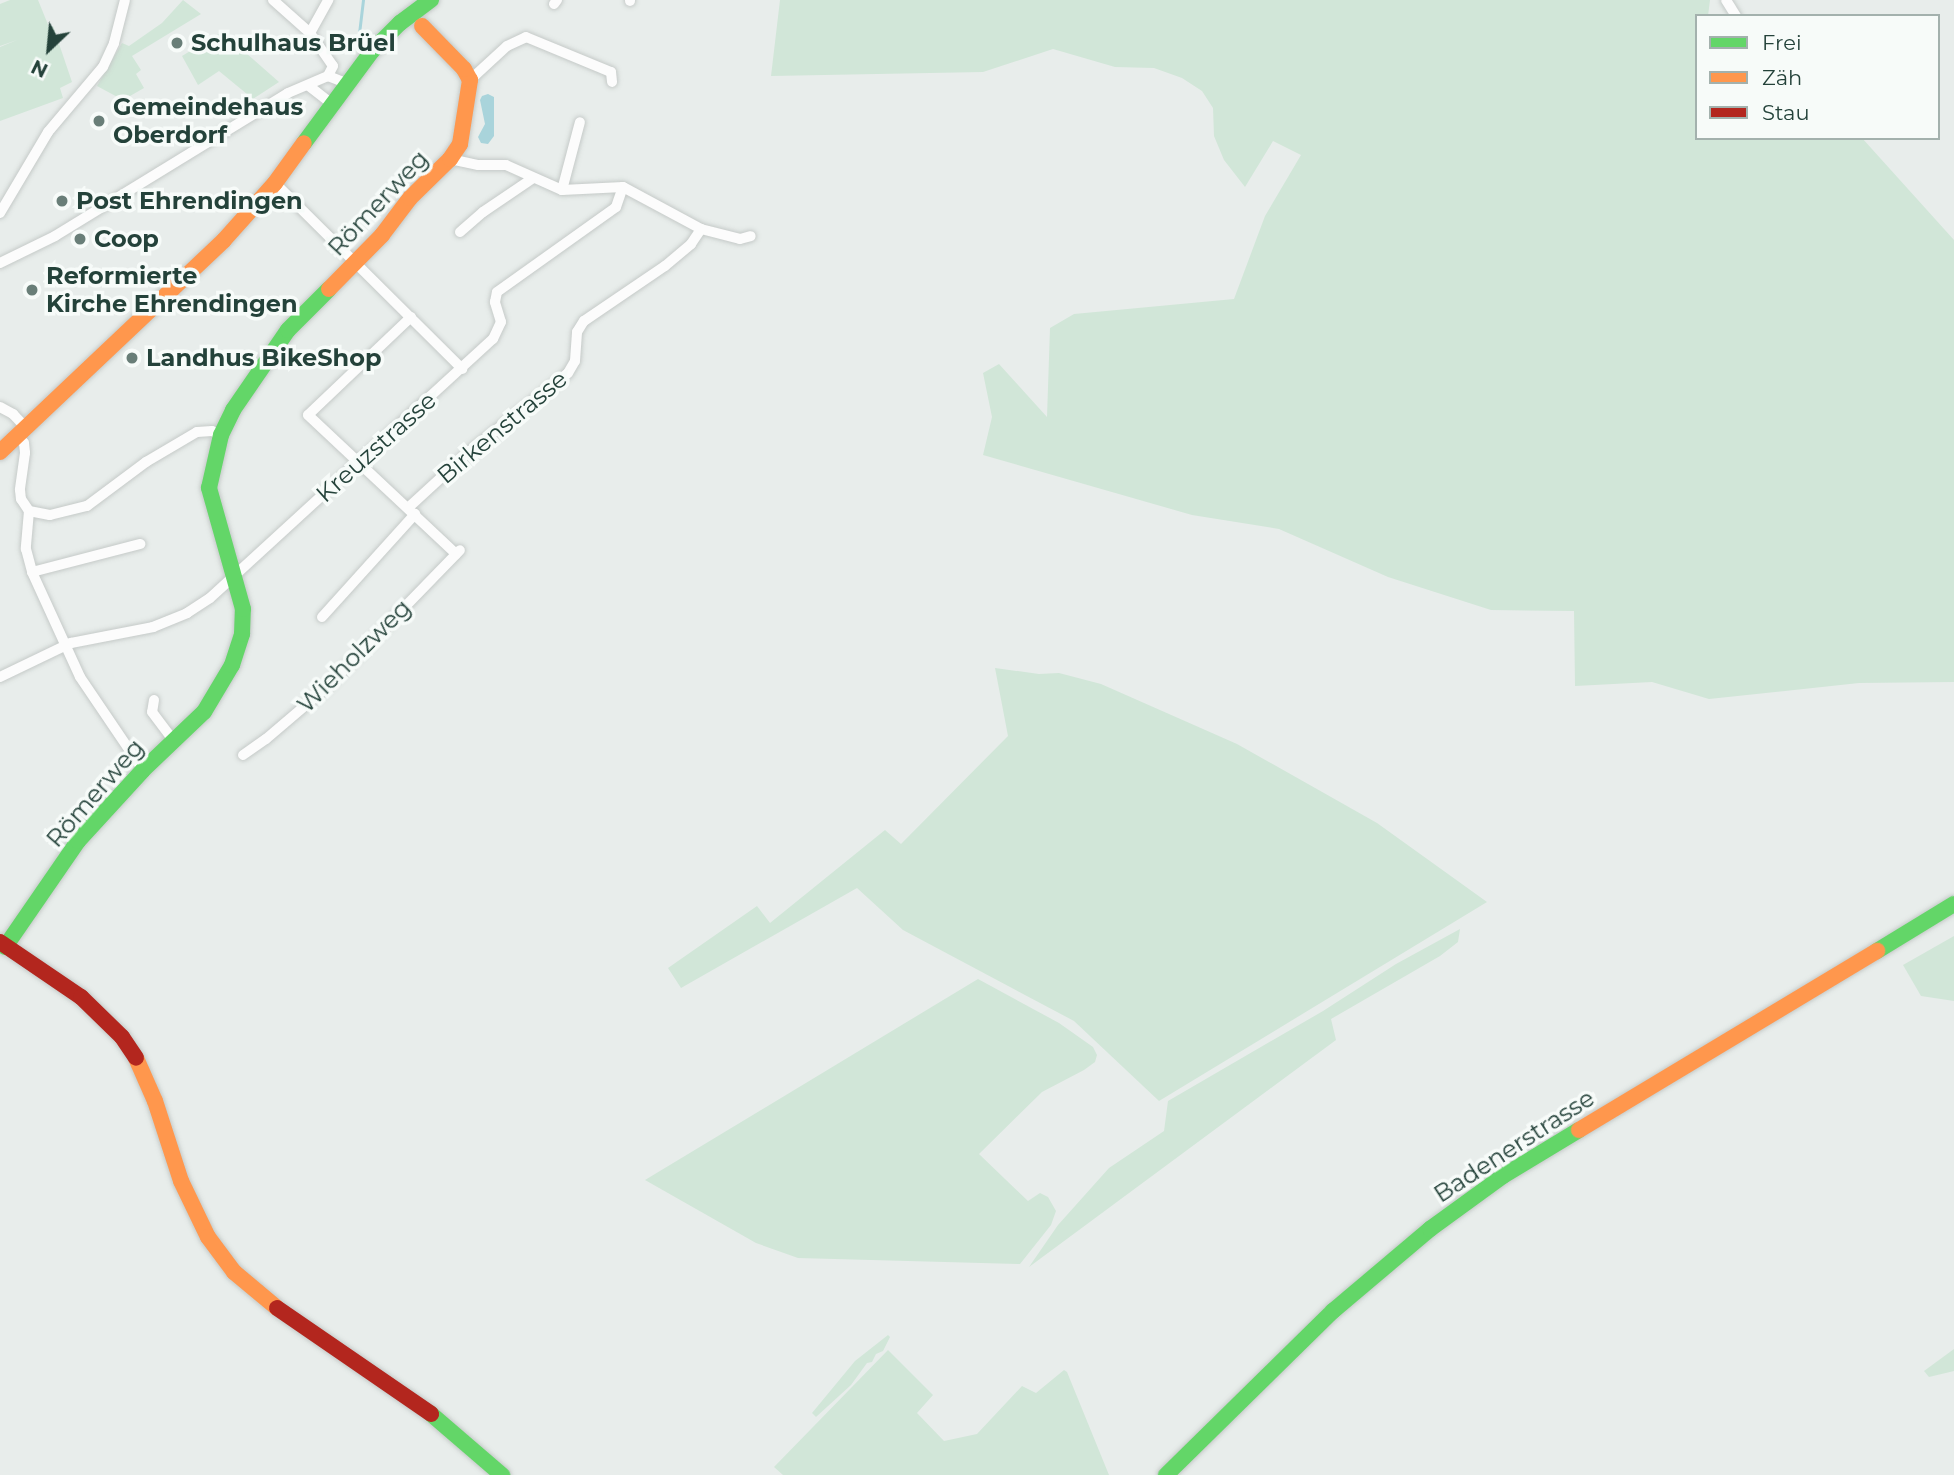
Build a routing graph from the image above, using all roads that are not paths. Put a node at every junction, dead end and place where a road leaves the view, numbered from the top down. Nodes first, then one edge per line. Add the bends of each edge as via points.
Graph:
1 (125, 0) edge
2 (273, 0) edge
3 (328, 0) edge
4 (431, 0) edge
5 (422, 26) dead end
6 (310, 33) junction
7 (328, 76) junction
8 (470, 80) junction
9 (612, 82) dead end
10 (346, 83) junction
11 (309, 86) junction
12 (332, 104) junction
13 (580, 122) dead end
14 (450, 159) junction
15 (533, 178) junction
16 (275, 183) junction
17 (623, 187) junction
18 (562, 190) junction
19 (0, 213) edge
20 (701, 229) junction
21 (460, 232) dead end
22 (751, 236) dead end
23 (357, 262) junction
24 (0, 263) edge
25 (411, 317) junction
26 (462, 369) junction
27 (0, 407) edge
28 (22, 433) junction
29 (221, 435) junction
30 (0, 452) edge
31 (359, 463) junction
32 (29, 511) junction
33 (412, 511) junction
34 (140, 544) dead end
35 (32, 572) junction
36 (233, 577) junction
37 (322, 617) dead end
38 (65, 646) junction
39 (0, 677) edge
40 (154, 700) dead end
41 (174, 741) junction
42 (243, 755) dead end
43 (143, 770) junction
44 (1954, 904) edge
45 (3, 945) edge
46 (502, 1475) edge
47 (1166, 1475) edge

1 - 19 street via 103,67 48,132
2 - 6 street
3 - 6 street
4 - 10 street via 400,23
5 - 8 street
6 - 7 street via 333,66
7 - 10 street
7 - 11 street
8 - 9 street via 507,46 526,37 611,72
8 - 14 street, Römerweg via 460,144
10 - 12 street
11 - 12 street
11 - 24 street via 288,93 55,236
12 - 16 street
13 - 18 street
14 - 15 street via 506,165
14 - 23 street, Römerweg via 410,198
15 - 18 street
15 - 21 street
16 - 23 street
16 - 28 street via 175,289
17 - 18 street
17 - 20 street
17 - 26 street, Kreuzstrasse via 616,206 497,292 498,332
20 - 22 street via 740,239
20 - 33 street, Birkenstrasse via 665,266 584,320 568,373 470,451
23 - 25 street
23 - 29 street, Römerweg via 288,330
25 - 26 street
25 - 31 street via 307,415
26 - 31 street, Kreuzstrasse
27 - 28 street via 13,414
28 - 30 street
28 - 32 street via 25,453 19,490
29 - 32 street via 197,432 146,462 87,506 50,515
29 - 36 street, Römerweg via 209,488
31 - 33 street
31 - 36 street, Kreuzstrasse
32 - 35 street via 26,549
33 - 37 street, Birkenstrasse
33 - 42 street, Wieholzweg via 458,552 326,688
34 - 35 street
35 - 38 street
36 - 38 street, Kreuzstrasse via 211,598 176,618
36 - 41 street, Römerweg via 244,621 232,664 204,712
38 - 39 street, Kreuzstrasse
38 - 43 street via 100,709
40 - 41 street, Römerweg via 152,712
41 - 43 street, Römerweg
43 - 45 street, Römerweg via 78,841
44 - 47 street, Badenerstrasse via 1503,1176 1430,1229 1333,1311
45 - 46 street via 81,996 122,1037 141,1067 196,1213 234,1272 271,1307 419,1404

